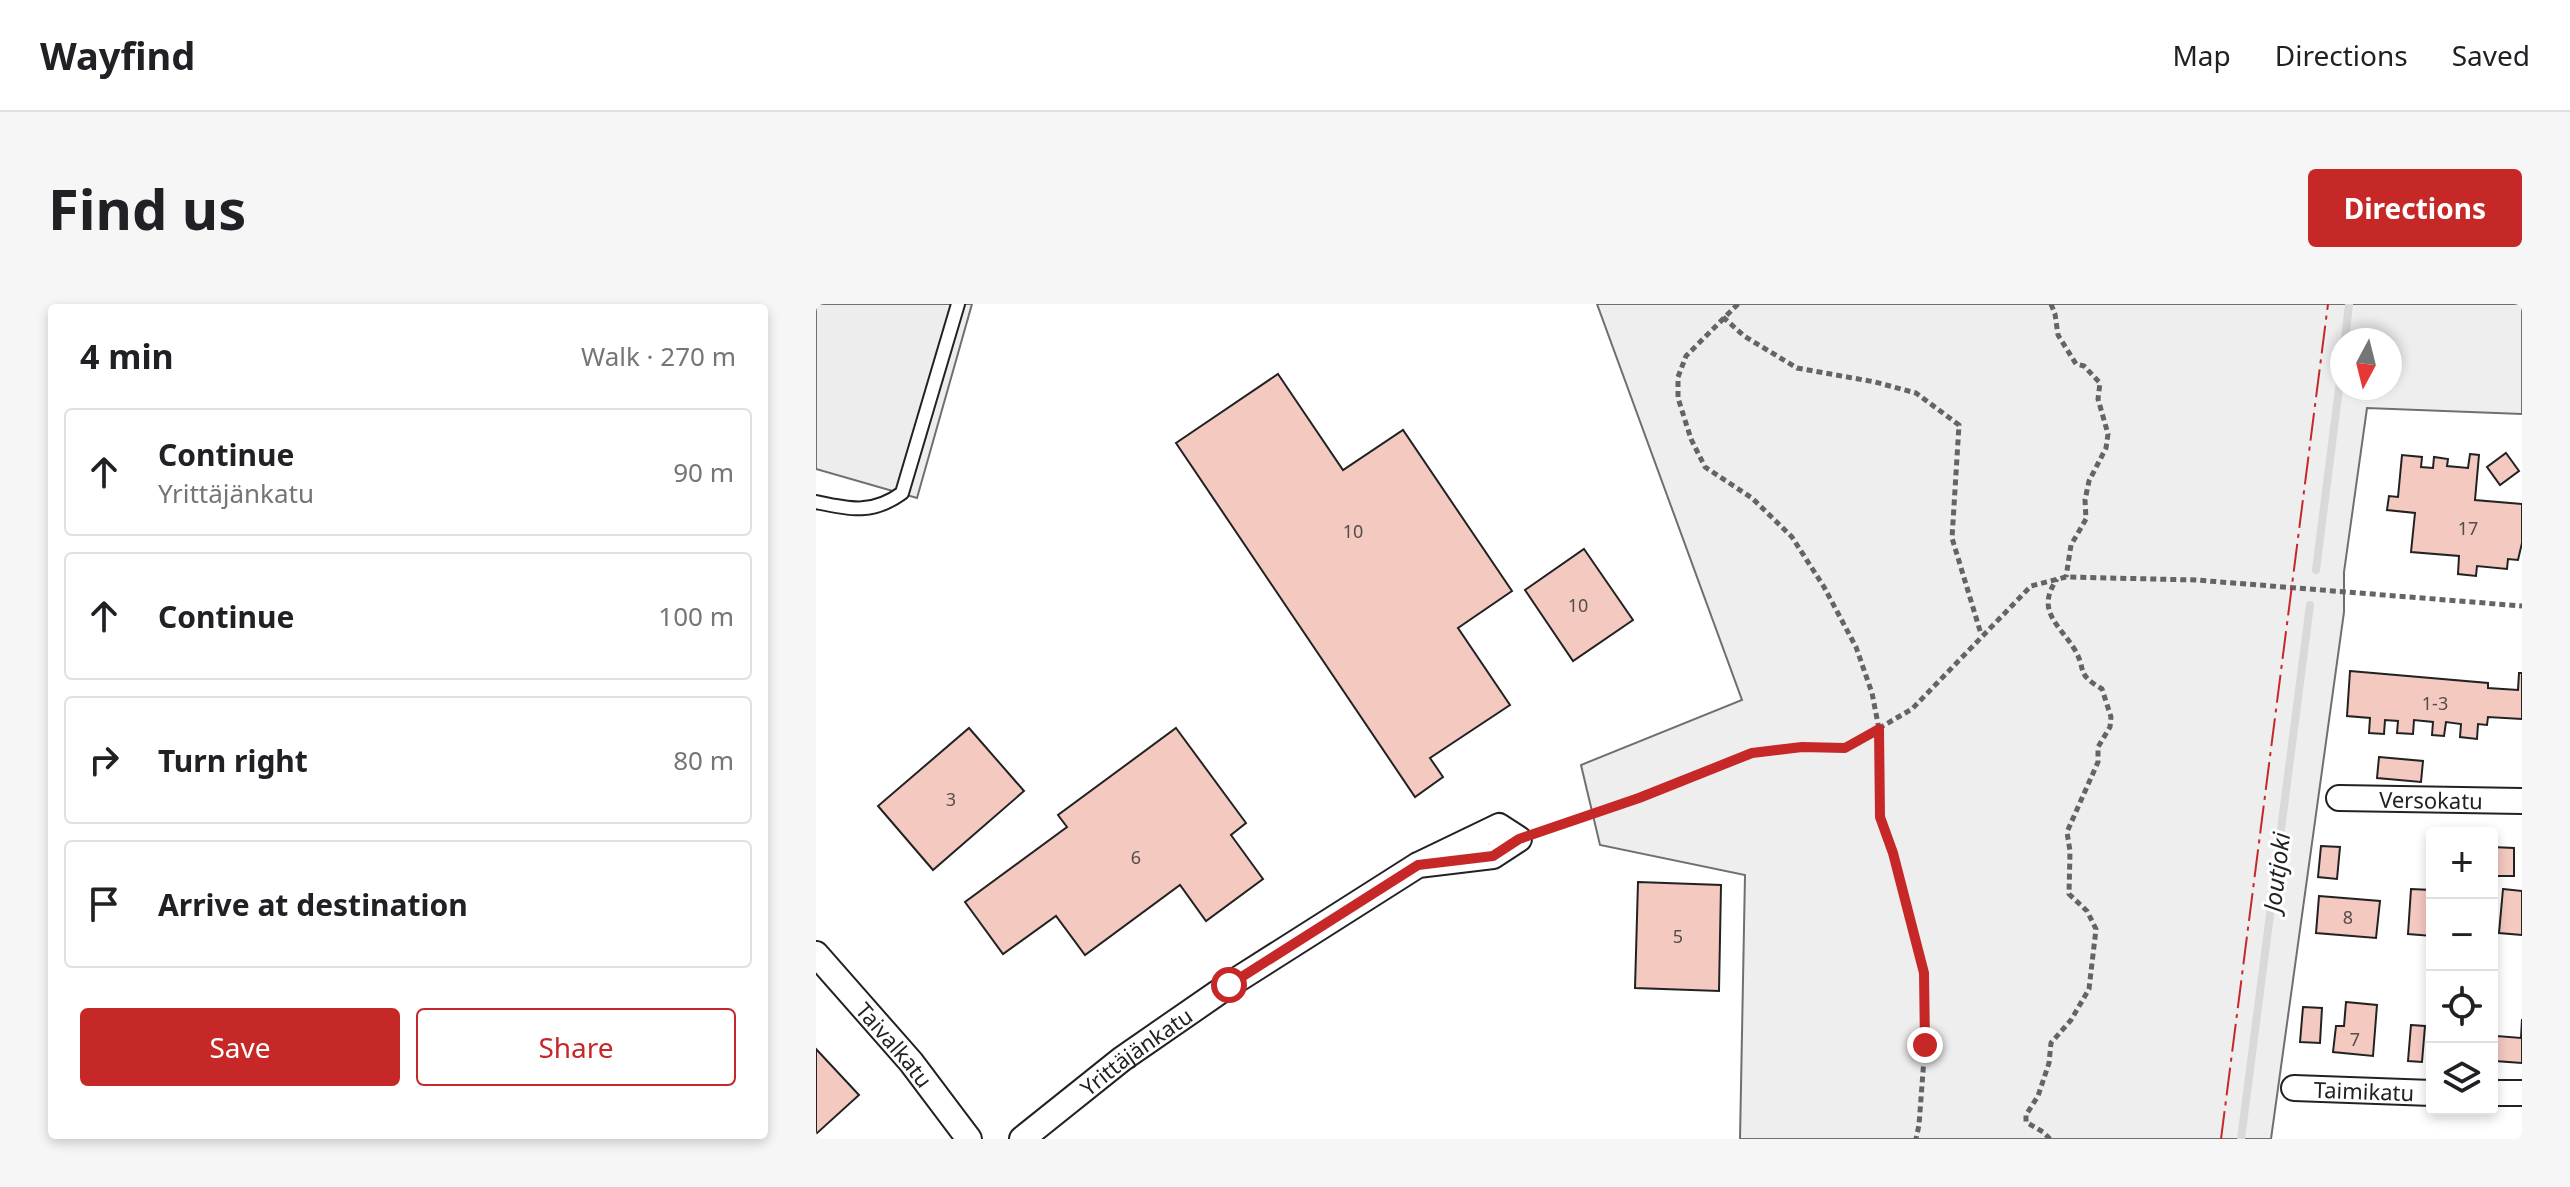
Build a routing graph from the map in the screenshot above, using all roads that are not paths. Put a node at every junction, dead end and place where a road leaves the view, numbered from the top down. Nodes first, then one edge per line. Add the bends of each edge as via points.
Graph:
1 (958, 304) edge
2 (816, 502) edge
3 (2339, 798) dead end
4 (2522, 801) edge
5 (1519, 839) road end
6 (816, 954) edge
7 (2294, 1088) dead end
8 (2426, 1093) edge
9 (2498, 1093) edge
10 (2522, 1093) edge
11 (969, 1139) edge
12 (1022, 1139) edge

1 - 2 lane via 902,493 857,510
3 - 4 street, Versokatu
5 - 12 street, Yrittäjänkatu via 1493,856 1418,865 1134,1050
6 - 11 street, Taivalkatu via 911,1062
7 - 8 street, Taimikatu
9 - 10 street

